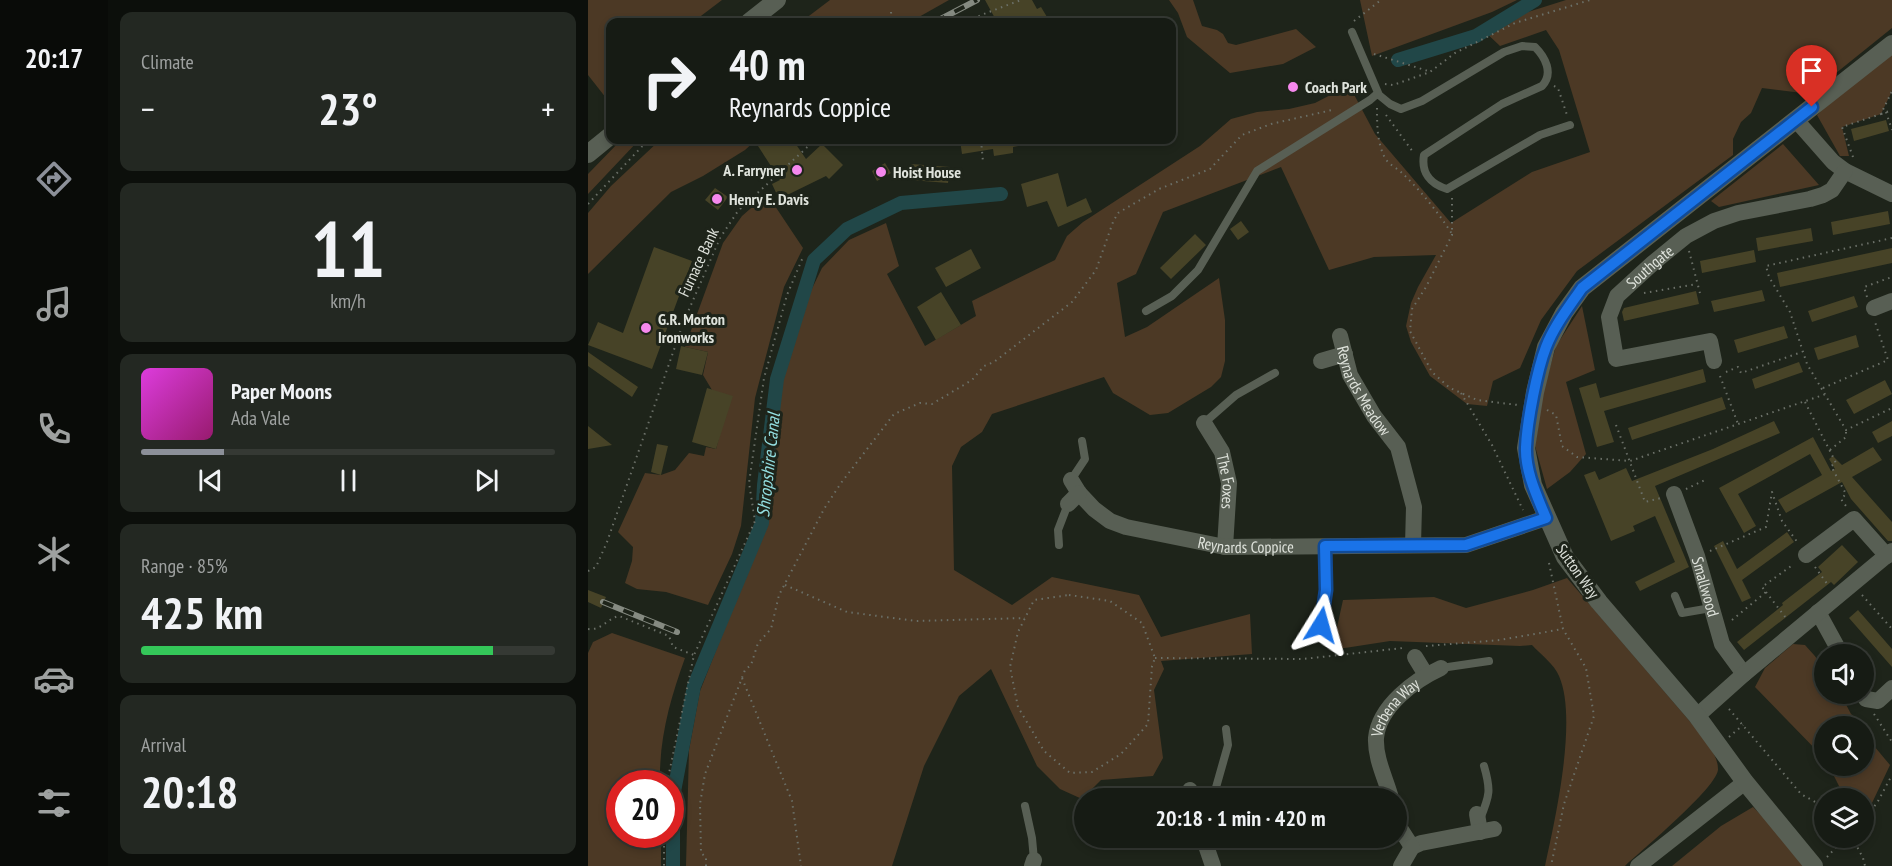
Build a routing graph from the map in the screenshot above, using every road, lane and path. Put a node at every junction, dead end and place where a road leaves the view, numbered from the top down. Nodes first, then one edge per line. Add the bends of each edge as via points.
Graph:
1 (1021, 0) edge
2 (1381, 0) edge
3 (1590, 0) edge
4 (766, 3) edge
5 (891, 12) dead end
6 (752, 18) edge
7 (892, 18) edge
8 (981, 18) edge
9 (1354, 21) dead end
10 (1352, 32) dead end
11 (1892, 44) edge
12 (1360, 48) junction
13 (1430, 72) junction
14 (1558, 88) dead end
15 (1892, 91) edge
16 (1378, 92) junction
17 (1340, 107) dead end
18 (1892, 110) edge
19 (1886, 112) junction
20 (1881, 114) junction
21 (1796, 120) junction
22 (1393, 123) dead end
23 (1570, 123) joint
24 (1892, 130) edge
25 (606, 139) edge
26 (644, 144) edge
27 (810, 144) edge
28 (981, 144) edge
29 (1412, 152) dead end
30 (588, 154) edge
31 (982, 162) dead end
32 (1849, 165) junction
33 (1451, 186) junction
34 (1892, 194) edge
35 (588, 204) edge
36 (1452, 234) junction
37 (1686, 236) junction
38 (1892, 238) edge
39 (803, 257) dead end
40 (1892, 277) edge
41 (1697, 284) junction
42 (1617, 296) junction
43 (1701, 297) dead end
44 (1892, 302) edge
45 (1872, 309) junction
46 (1146, 311) dead end
47 (1340, 336) dead end
48 (1802, 352) junction
49 (1345, 354) junction
50 (1890, 360) edge
51 (1321, 361) dead end
52 (1714, 361) dead end
53 (1275, 374) dead end
54 (1823, 388) junction
55 (1461, 393) junction
56 (1827, 394) junction
57 (1805, 402) junction
58 (1520, 405) dead end
59 (1543, 408) dead end
60 (1892, 408) edge
61 (1204, 423) joint
62 (1738, 424) junction
63 (1616, 425) dead end
64 (1846, 430) junction
65 (1082, 441) dead end
66 (1829, 450) junction
67 (1630, 461) junction
68 (1705, 480) dead end
69 (1072, 492) junction
70 (1674, 494) junction
71 (1854, 519) junction
72 (1538, 520) junction
73 (1059, 544) dead end
74 (1413, 545) junction
75 (1325, 546) junction
76 (1225, 547) junction
77 (1889, 554) edge
78 (1806, 555) junction
79 (1697, 556) junction
80 (1547, 559) dead end
81 (588, 570) edge
82 (1853, 584) junction
83 (784, 585) junction
84 (1766, 592) junction
85 (1676, 596) dead end
86 (1837, 597) junction
87 (1712, 608) junction
88 (1818, 612) junction
89 (1025, 618) junction
90 (1321, 625) dead end
91 (588, 629) edge
92 (1563, 629) junction
93 (1892, 629) edge
94 (1718, 631) junction
95 (1796, 631) junction
96 (1836, 644) edge
97 (1417, 650) junction
98 (694, 655) junction
99 (1155, 658) junction
100 (1489, 661) dead end
101 (1441, 668) joint
102 (1744, 674) junction
103 (1426, 675) junction
104 (742, 677) junction
105 (1892, 688) edge
106 (1718, 697) junction
107 (1874, 699) edge
108 (1869, 704) edge
109 (1697, 716) junction
110 (1227, 729) dead end
111 (1892, 742) edge
112 (1484, 766) dead end
113 (670, 770) edge
114 (1892, 775) edge
115 (1745, 782) junction
116 (1216, 788) edge
117 (1387, 788) edge
118 (1814, 801) edge
119 (1025, 806) dead end
120 (1874, 807) edge
121 (1482, 825) joint
122 (1407, 839) edge
123 (1412, 847) junction
124 (664, 848) edge
125 (1207, 848) edge
126 (1835, 848) edge
127 (1858, 848) edge
128 (1033, 863) edge
129 (1819, 863) edge
130 (664, 866) edge
131 (706, 866) edge
132 (801, 866) edge
133 (1213, 866) edge
134 (1401, 866) edge
135 (1551, 866) edge
136 (1638, 866) edge
137 (1865, 866) edge

1 - 8 path
2 - 9 path
3 - 13 path via 1515,23 1455,53
4 - 6 street
5 - 7 path
10 - 12 lane
11 - 21 street, Sutton Way
12 - 13 path
12 - 16 lane
13 - 16 path via 1393,85 1381,84
14 - 23 path
15 - 20 path
16 - 33 lane via 1389,104 1401,108 1422,101 1504,52 1534,47 1545,57 1548,74 1542,86 1502,104 1424,155 1422,165 1427,177 1436,186
16 - 36 path via 1377,128 1385,159 1431,204
16 - 46 lane via 1257,171 1198,270 1172,296
17 - 83 path via 1242,135 1210,169 1159,189 1118,213 1096,270 1072,302 984,366 972,380 932,404 920,403 894,414 824,509
18 - 19 path
19 - 20 path
19 - 24 path
20 - 32 path via 1842,127
21 - 32 street via 1833,162
21 - 72 street, Sutton Way via 1582,288 1564,313 1546,347 1534,392 1526,448
22 - 29 path
23 - 33 lane via 1540,135
25 - 30 street
26 - 35 path
27 - 81 path, Furnace Bank via 738,211 720,238 684,321 607,542 597,567
28 - 31 path
32 - 34 street
32 - 37 street, Southgate via 1832,190 1823,195 1738,213
33 - 36 path
36 - 55 path via 1412,309 1410,332 1432,372
37 - 41 path
37 - 42 street, Southgate
38 - 48 path via 1766,267 1790,312
39 - 98 path via 787,295 764,378 748,483 755,521
40 - 45 path via 1864,287
41 - 42 path
41 - 43 path
42 - 52 street, Southgate via 1609,317 1616,359 1710,341
44 - 45 street
45 - 50 path
47 - 49 street, Reynards Meadow
48 - 54 path
48 - 62 path via 1741,373 1738,367 1719,374
49 - 51 street
49 - 74 street, Reynards Meadow via 1350,375 1398,447 1414,507
50 - 54 path
53 - 61 lane via 1236,395
54 - 56 path
55 - 58 path
55 - 72 path via 1520,504
56 - 57 path
56 - 64 path
57 - 62 path
57 - 66 path
59 - 67 path via 1556,415 1562,446 1577,457
60 - 64 path
61 - 76 street, The Foxes via 1222,452 1229,483
62 - 67 path
63 - 67 path
64 - 66 path via 1846,437
65 - 69 lane via 1085,459
66 - 71 path via 1836,463 1831,466 1846,494 1841,499
67 - 70 path via 1646,502
68 - 70 path
69 - 73 lane via 1058,530
69 - 76 street, Reynards Coppice via 1110,521 1126,527
70 - 79 street, Smallwood
71 - 77 street
71 - 78 street
72 - 74 street, Reynards Coppice via 1466,545
72 - 109 street, Sutton Way via 1599,602
74 - 75 street, Reynards Coppice
75 - 76 street, Reynards Coppice
75 - 90 lane via 1326,590
77 - 82 street
78 - 79 path via 1782,520 1772,492 1766,527
78 - 84 path via 1762,586
78 - 86 path
79 - 87 street, Smallwood
80 - 92 path
82 - 86 street
82 - 93 path
83 - 89 path via 847,612 916,621
83 - 104 path via 771,629 758,643
84 - 94 path
84 - 95 path
85 - 87 lane via 1682,613
86 - 88 street
87 - 94 street, Smallwood
88 - 95 street
88 - 96 street
89 - 99 path via 1034,600 1069,595 1110,601 1142,623
89 - 99 path via 1010,667 1018,707 1044,751 1070,773 1092,772 1120,754 1148,724
91 - 98 path via 619,616 669,636 673,646
92 - 97 path
92 - 135 path via 1586,668 1594,716 1564,804
94 - 102 street, Smallwood via 1722,644
95 - 102 street
97 - 99 path via 1303,659
97 - 103 street
98 - 113 path
100 - 101 lane
101 - 103 street, Verbena Way
102 - 106 street
103 - 117 street, Verbena Way via 1388,711 1376,738
104 - 131 path via 705,774 700,804 701,853 706,857
104 - 132 path via 792,801
105 - 107 street via 1878,700
106 - 109 street
106 - 118 path via 1801,794
108 - 111 path
109 - 115 street, Sutton Way
110 - 116 lane via 1228,745
112 - 121 lane via 1490,786
114 - 120 path
115 - 129 street, Sutton Way
115 - 136 street
119 - 128 lane
121 - 123 street
122 - 123 street
123 - 134 street
124 - 130 path
125 - 133 street
126 - 129 path
127 - 137 path

